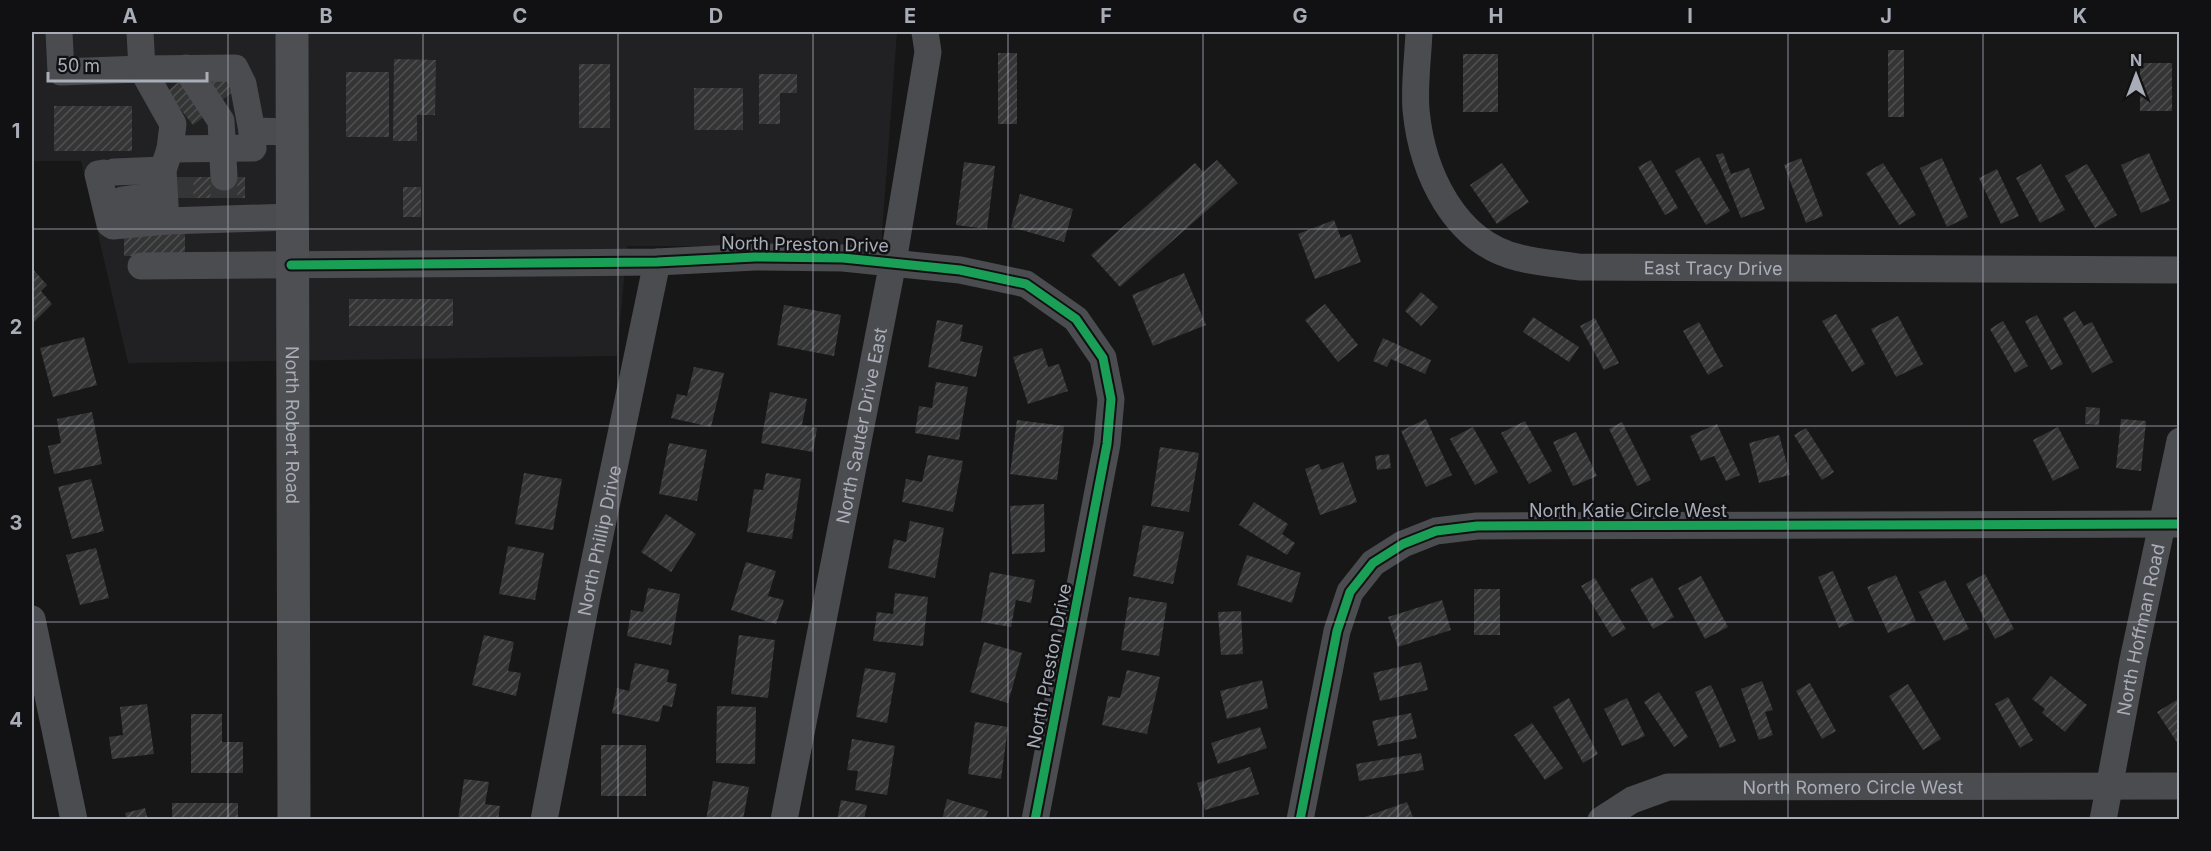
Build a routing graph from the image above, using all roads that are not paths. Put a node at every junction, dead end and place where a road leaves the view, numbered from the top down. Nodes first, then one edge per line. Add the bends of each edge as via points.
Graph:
1 (59, 32) edge
2 (140, 32) edge
3 (292, 32) edge
4 (925, 32) edge
5 (1419, 32) edge
6 (186, 68) junction
7 (142, 69) junction
8 (252, 131) junction
9 (291, 132) junction
10 (216, 148) junction
11 (171, 187) junction
12 (216, 198) junction
13 (291, 217) junction
14 (657, 262) junction
15 (893, 262) junction
16 (291, 265) junction
17 (141, 266) dead end
18 (2180, 270) edge
19 (2180, 441) edge
20 (2170, 524) edge
21 (32, 620) edge
22 (2180, 786) edge
23 (2110, 787) junction
24 (74, 819) edge
25 (294, 819) edge
26 (544, 819) edge
27 (784, 819) edge
28 (1035, 819) edge
29 (1300, 819) edge
30 (1601, 819) edge
31 (2103, 819) edge

1 - 7 street via 61,72
2 - 7 street
3 - 9 main road, North Robert Road
4 - 15 street, North Sauter Drive East via 928,52
5 - 18 street, East Tracy Drive via 1416,110 1427,163 1444,204 1478,240 1518,258 1579,267
6 - 7 street
6 - 8 street via 235,68 243,84
6 - 10 street via 221,121
7 - 11 street via 173,124
8 - 9 street
8 - 10 street via 253,148
9 - 13 main road, North Robert Road
10 - 11 street
10 - 12 street
11 - 11 street via 113,226 110,224 111,196
11 - 12 street
12 - 13 street
13 - 16 main road, North Robert Road
14 - 15 street, North Preston Drive via 766,257
14 - 16 street, North Preston Drive
14 - 26 street, North Phillip Drive
15 - 27 street, North Sauter Drive East
15 - 28 street, North Preston Drive via 960,270 1026,284 1076,318 1103,358 1111,399 1107,444
16 - 17 street, North Preston Drive
16 - 25 main road, North Robert Road
19 - 20 street, North Hoffman Road
20 - 23 street, North Hoffman Road
20 - 29 street, North Katie Circle West via 1489,526 1436,531 1403,544 1373,563 1350,592 1337,631
21 - 24 street
22 - 23 street, North Romero Circle West
23 - 30 street, North Romero Circle West via 1668,787 1632,800
23 - 31 street, North Hoffman Road

